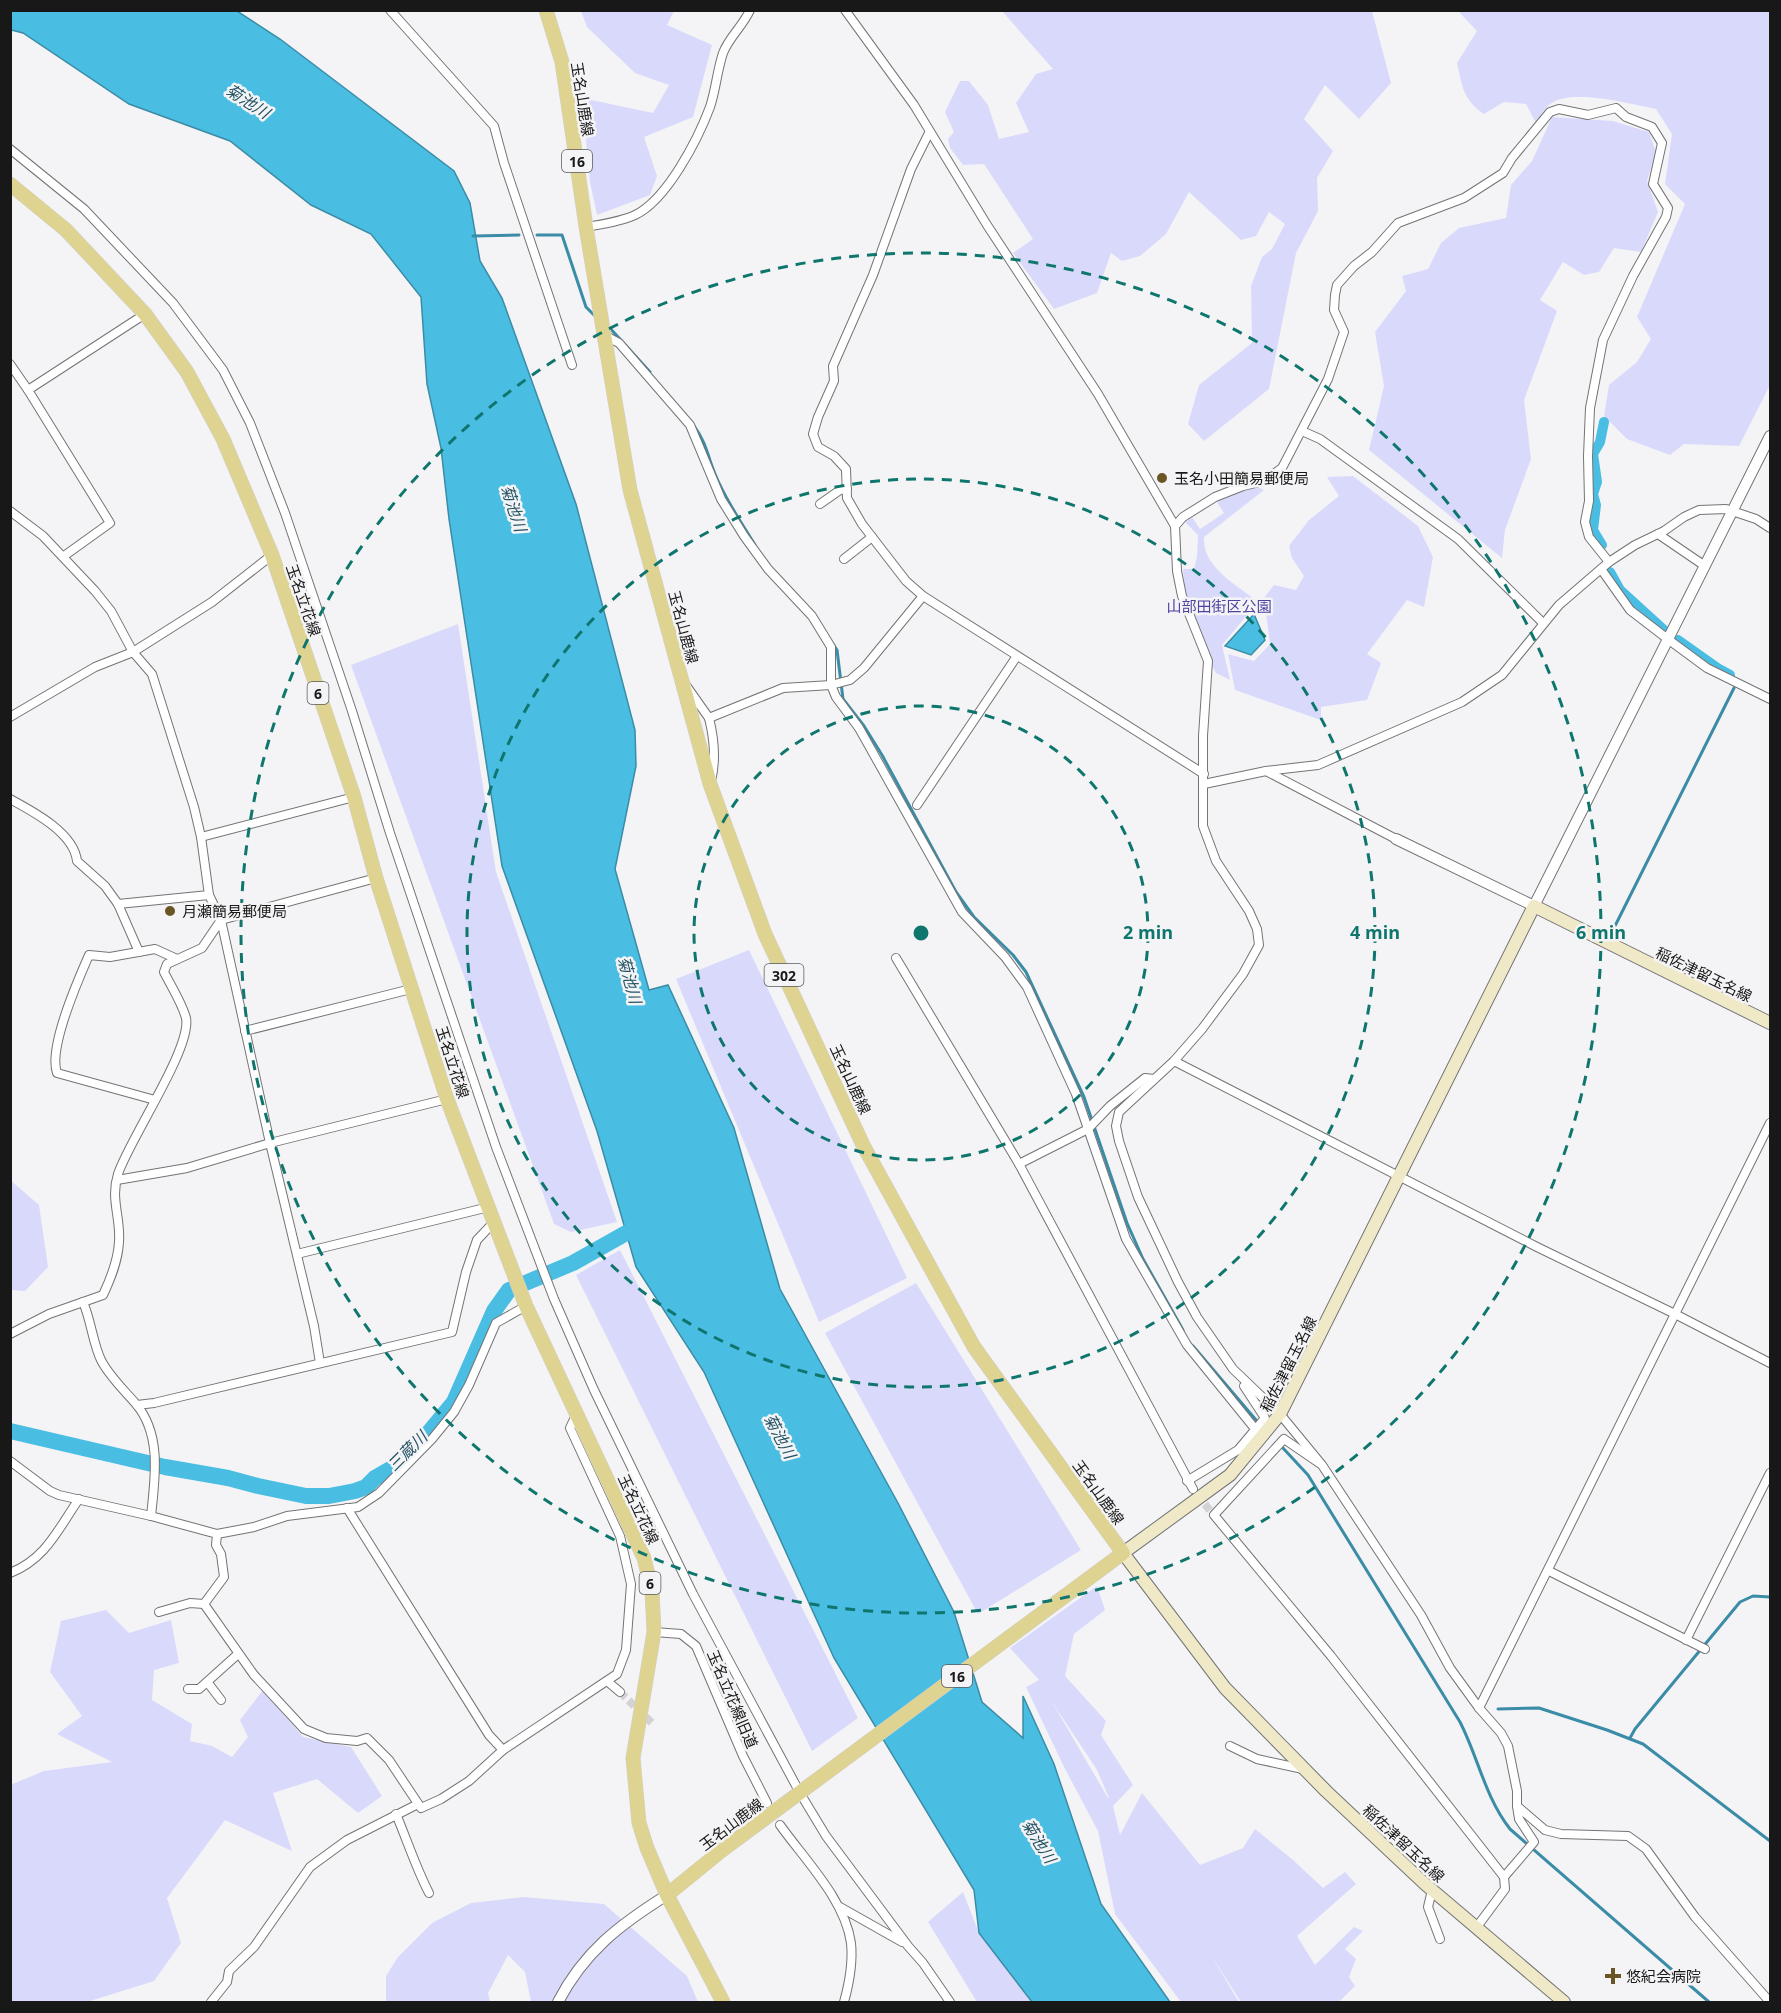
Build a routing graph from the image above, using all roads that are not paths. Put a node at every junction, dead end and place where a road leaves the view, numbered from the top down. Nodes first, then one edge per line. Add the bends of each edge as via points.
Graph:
1 (390, 10) edge
2 (546, 10) edge
3 (750, 10) edge
4 (845, 10) edge
5 (929, 133) junction
6 (10, 149) edge
7 (10, 184) edge
8 (586, 227) junction
9 (145, 314) junction
10 (604, 332) junction
11 (10, 364) edge
12 (572, 365) dead end
13 (28, 390) junction
14 (1302, 431) junction
15 (1770, 436) edge
16 (847, 489) junction
17 (820, 504) dead end
18 (10, 511) edge
19 (1732, 511) junction
20 (1175, 526) junction
21 (1770, 528) edge
22 (1658, 534) junction
23 (872, 537) junction
24 (272, 555) junction
25 (64, 556) junction
26 (844, 559) dead end
27 (1609, 562) junction
28 (1705, 566) junction
29 (1601, 569) junction
30 (923, 596) junction
31 (1543, 622) junction
32 (1669, 640) junction
33 (133, 652) junction
34 (1017, 656) junction
35 (681, 680) junction
36 (831, 685) junction
37 (1770, 699) edge
38 (10, 717) edge
39 (709, 718) junction
40 (1266, 771) junction
41 (1204, 774) junction
42 (710, 784) junction
43 (1204, 784) junction
44 (354, 797) junction
45 (10, 799) edge
46 (917, 805) dead end
47 (201, 837) junction
48 (1396, 839) joint
49 (376, 878) junction
50 (209, 895) junction
51 (118, 904) junction
52 (1534, 906) junction
53 (221, 920) junction
54 (139, 952) junction
55 (896, 958) dead end
56 (177, 959) junction
57 (411, 989) junction
58 (1770, 1023) edge
59 (245, 1031) junction
60 (1174, 1061) junction
61 (1154, 1078) junction
62 (447, 1099) junction
63 (155, 1100) junction
64 (1770, 1124) edge
65 (1088, 1129) junction
66 (270, 1143) junction
67 (1018, 1164) junction
68 (1398, 1177) junction
69 (117, 1180) junction
70 (489, 1207) junction
71 (495, 1221) junction
72 (297, 1254) junction
73 (83, 1302) junction
74 (526, 1306) junction
75 (1676, 1314) junction
76 (10, 1334) edge
77 (1770, 1362) edge
78 (320, 1363) junction
79 (1233, 1369) junction
80 (137, 1405) junction
81 (1280, 1414) junction
82 (576, 1415) junction
83 (1256, 1430) junction
84 (10, 1461) edge
85 (1322, 1465) junction
86 (1770, 1473) edge
87 (1186, 1481) junction
88 (1193, 1489) tunnel mouth
89 (79, 1499) junction
90 (347, 1508) junction
91 (152, 1516) junction
92 (217, 1534) junction
93 (1123, 1553) junction
94 (1548, 1571) junction
95 (10, 1573) edge
96 (204, 1604) junction
97 (159, 1612) dead end
98 (654, 1632) junction
99 (1686, 1640) junction
100 (1705, 1649) dead end
101 (238, 1654) junction
102 (607, 1681) junction
103 (208, 1683) junction
104 (188, 1689) dead end
105 (620, 1692) tunnel mouth
106 (221, 1700) dead end
107 (1479, 1708) junction
108 (1230, 1746) dead end
109 (503, 1750) junction
110 (1304, 1769) junction
111 (804, 1790) junction
112 (767, 1803) dead end
113 (418, 1804) junction
114 (1516, 1806) junction
115 (396, 1814) junction
116 (780, 1825) dead end
117 (1504, 1876) junction
118 (1432, 1890) junction
119 (429, 1893) dead end
120 (667, 1895) junction
121 (840, 1907) junction
122 (1476, 1928) junction
123 (1440, 1939) dead end
124 (908, 1946) junction
125 (211, 2002) edge
126 (558, 2002) edge
127 (723, 2002) edge
128 (844, 2002) edge
129 (950, 2002) edge
130 (1564, 2002) edge
131 (1770, 2002) edge

1 - 12 street via 495,126 504,164
2 - 8 main road, 玉名山鹿線 / 16 via 562,62
3 - 8 street via 724,53 699,132 662,194 636,215
4 - 5 street via 914,105
5 - 16 street via 911,169 870,283 832,366 834,381 813,434 818,447 846,469
5 - 20 street via 1098,394
6 - 111 street via 84,209 173,303 223,370 250,423 285,513 493,1136 548,1285 693,1594
7 - 9 main road, 玉名立花線 / 6 via 66,230
8 - 10 main road, 玉名山鹿線 / 16
9 - 13 street
9 - 24 main road, 玉名立花線 / 6 via 187,372 223,439
10 - 35 main road, 玉名山鹿線 / 302 via 630,490
10 - 36 street via 619,343 690,425 721,499 744,536 768,570 812,616 831,647
11 - 13 street
13 - 25 street via 110,523
14 - 20 street via 1282,468 1264,482 1215,497
14 - 27 street via 1328,379 1344,332 1334,309 1335,295 1354,266 1398,223 1464,198 1503,173 1550,112 1559,109 1588,115 1616,108 1626,117 1652,127 1662,143 1653,184 1668,208 1603,340 1590,408 1589,501 1585,522 1589,537
14 - 31 street via 1320,439 1458,539
15 - 19 street
16 - 17 street
16 - 23 street via 847,498
18 - 25 street
19 - 21 street
19 - 22 street via 1699,510
19 - 28 street
20 - 41 street via 1182,596 1208,661
22 - 27 street
22 - 28 street
23 - 26 street
23 - 30 street via 906,581
24 - 33 street via 212,602
24 - 44 main road, 玉名立花線 / 6
25 - 33 street via 111,611
27 - 29 street
28 - 32 street
29 - 31 street
29 - 32 street via 1630,610
30 - 34 street
30 - 36 street via 864,668 850,680
31 - 40 street via 1502,675 1462,702 1318,765
32 - 37 street via 1707,668
32 - 52 street
33 - 38 street via 95,667
33 - 47 street via 152,674
34 - 41 street
34 - 46 street
35 - 39 street
35 - 42 main road, 玉名山鹿線 / 302
36 - 39 street via 783,688
36 - 65 street via 962,912 1005,957 1027,987
39 - 42 street via 714,770
40 - 43 street
40 - 48 street
41 - 43 street
42 - 93 main road, 玉名山鹿線 / 302 via 765,934 863,1145 974,1347
43 - 60 street via 1203,826 1209,846 1249,911 1259,945 1224,1001
44 - 47 street
44 - 49 main road, 玉名立花線 / 6
45 - 51 street via 51,824 76,850 77,861 105,886
47 - 50 street
48 - 52 street
49 - 53 street
49 - 57 main road, 玉名立花線 / 6
50 - 51 street
50 - 53 street
51 - 54 street
52 - 58 main road, 稲佐津留玉名線
52 - 68 main road, 稲佐津留玉名線
53 - 56 street via 202,948
53 - 59 street
54 - 56 street via 155,949
54 - 63 street via 89,956 72,993 54,1066 57,1073
55 - 67 street
56 - 63 street via 167,964 164,972 186,1019 185,1035
57 - 59 street
57 - 62 main road, 玉名立花線 / 6
59 - 66 street
60 - 61 street
60 - 68 street
61 - 65 street via 1145,1078
61 - 79 street via 1119,1112 1119,1141 1138,1197 1178,1282
62 - 66 street
62 - 70 main road, 玉名立花線 / 6
63 - 69 street
64 - 75 street
65 - 67 street
65 - 83 street via 1132,1249 1187,1345
66 - 69 street via 187,1168
66 - 72 street
67 - 87 street
68 - 75 street
68 - 81 main road, 稲佐津留玉名線
69 - 73 street via 114,1195 119,1242 113,1274 104,1295
70 - 71 main road, 玉名立花線 / 6
70 - 72 street
71 - 74 main road, 玉名立花線 / 6
71 - 78 street via 477,1240 452,1332
72 - 78 street
73 - 76 street
73 - 80 street via 101,1360
74 - 82 main road, 玉名立花線 / 6
74 - 90 street via 496,1323 469,1385 432,1439 380,1493 358,1507
75 - 77 street
75 - 94 street
78 - 80 street
79 - 81 street
79 - 83 street via 1265,1418
80 - 91 street via 152,1429 156,1475
81 - 85 street
81 - 93 main road, 稲佐津留玉名線 via 1230,1474
82 - 98 main road, 玉名立花線 / 6 via 644,1558 652,1591
82 - 102 street via 570,1428 620,1536 631,1584 626,1650 617,1674
83 - 87 street via 1238,1450
84 - 89 street via 50,1491
85 - 107 street
85 - 117 street via 1284,1439 1214,1515
86 - 99 street
87 - 88 street
89 - 91 street
89 - 95 street via 41,1554
90 - 92 street via 287,1516
90 - 109 street via 489,1735
91 - 92 street
92 - 96 street via 224,1577
93 - 110 main road, 稲佐津留玉名線 / 302 via 1225,1688
93 - 111 main road, 玉名山鹿線 / 16
94 - 99 street
94 - 107 street
96 - 97 street via 190,1602
96 - 101 street
98 - 112 street, 玉名立花線旧道 via 681,1634 696,1646
98 - 120 main road, 玉名立花線 / 6 via 633,1758 639,1823
99 - 100 street
101 - 103 street
101 - 113 street via 304,1729 326,1738 367,1738 389,1760
102 - 105 street
102 - 109 street
103 - 104 street via 199,1689
103 - 106 street
107 - 114 street via 1508,1746
108 - 110 street via 1257,1759
109 - 113 street via 469,1781 441,1799 421,1808
110 - 118 main road, 稲佐津留玉名線 / 302
111 - 120 main road, 玉名山鹿線 / 16
111 - 124 street via 826,1836
113 - 115 street
114 - 117 street via 1519,1819 1534,1842
114 - 131 street via 1545,1830 1628,1836 1646,1849 1695,1917
115 - 119 street
115 - 125 street via 347,1840 310,1867 254,1947 229,1971 227,1982
116 - 121 street
117 - 122 street via 1505,1889
118 - 122 main road, 稲佐津留玉名線 / 302
118 - 123 street via 1428,1907
120 - 126 street via 600,1943
120 - 127 main road, 玉名立花線 / 6
121 - 124 street
121 - 128 street via 851,1943
122 - 130 main road, 稲佐津留玉名線 / 302
124 - 129 street

